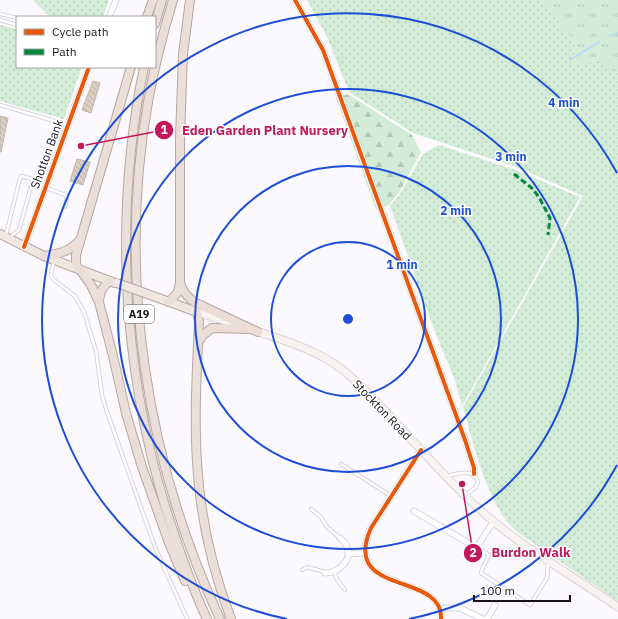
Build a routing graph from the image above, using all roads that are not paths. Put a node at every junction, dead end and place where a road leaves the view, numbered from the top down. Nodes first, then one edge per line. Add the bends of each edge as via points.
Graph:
1 (116, 0) edge
2 (153, 0) edge
3 (162, 0) edge
4 (173, 0) edge
5 (190, 0) edge
6 (295, 0) edge
7 (0, 14) edge
8 (109, 16) edge
9 (147, 16) edge
10 (16, 18) edge
11 (0, 20) edge
12 (156, 21) edge
13 (16, 25) edge
14 (156, 67) edge
15 (90, 68) edge
16 (131, 68) edge
17 (144, 68) edge
18 (156, 68) edge
19 (0, 106) edge
20 (68, 125) junction
21 (46, 188) junction
22 (65, 207) dead end
23 (4, 237) edge
24 (80, 240) junction
25 (24, 247) junction
26 (44, 256) junction
27 (54, 260) junction
28 (79, 270) junction
29 (113, 282) junction
30 (180, 283) junction
31 (99, 302) junction
32 (169, 302) junction
33 (197, 312) junction
34 (249, 329) junction
35 (258, 332) junction
36 (198, 341) junction
37 (421, 450) junction
38 (341, 464) dead end
39 (474, 474) junction
40 (446, 476) junction
41 (465, 495) junction
42 (391, 496) junction
43 (311, 509) dead end
44 (414, 511) dead end
45 (494, 522) junction
46 (340, 538) joint
47 (477, 548) junction
48 (365, 553) junction
49 (348, 554) junction
50 (548, 561) junction
51 (302, 570) dead end
52 (335, 571) junction
53 (326, 572) joint
54 (345, 590) dead end
55 (495, 605) dead end
56 (618, 607) edge
57 (441, 608) junction
58 (207, 618) edge
59 (187, 619) edge
60 (220, 619) edge
61 (231, 619) edge
62 (441, 619) edge
63 (483, 619) edge
64 (487, 619) edge

1 - 8 street
2 - 9 highway
3 - 12 highway
4 - 14 highway, A19
5 - 30 highway via 184,54 180,137
6 - 39 street via 323,50 465,440
7 - 10 lane
11 - 13 lane
15 - 20 street, Shotton Bank
16 - 24 highway
17 - 58 highway, A19 via 131,141 127,188 125,262 132,352 156,478 185,565
18 - 60 highway, A19 via 148,102 137,197 138,305 149,395 160,446 192,553
19 - 20 lane
20 - 21 street, Shotton Bank
21 - 22 lane via 66,194
21 - 25 street, Shotton Bank
23 - 23 lane via 20,230 32,183 30,178 20,178
23 - 25 main road
24 - 26 highway via 70,250
24 - 28 highway via 76,254
25 - 26 main road
26 - 27 main road
27 - 28 main road
27 - 59 lane via 51,276 75,296 90,328 106,409 155,547
28 - 29 main road
28 - 31 highway via 91,285
29 - 31 highway via 103,287
29 - 32 main road, bridge
30 - 32 highway via 178,292
30 - 35 highway via 182,291 194,302
31 - 58 highway via 142,467 191,594
32 - 33 main road
33 - 34 main road, Stockton Road
33 - 36 highway
34 - 35 main road, Stockton Road
34 - 36 highway via 212,328
35 - 37 main road, Stockton Road via 300,346 335,365 368,393
36 - 61 highway via 196,433 202,509 209,548
37 - 40 main road, Stockton Road
37 - 42 street
38 - 42 lane
39 - 40 lane via 470,472
39 - 41 lane via 478,482 475,488
40 - 41 main road, Stockton Road
41 - 45 main road, Stockton Road
42 - 48 street via 371,528
43 - 46 lane
44 - 47 street
45 - 47 street
45 - 50 main road, Stockton Road
46 - 49 street via 346,545
47 - 50 lane via 490,555 481,573 530,605 547,578
48 - 49 street
48 - 57 street via 369,564 378,574 421,591 434,599
49 - 52 street via 346,562
50 - 56 main road, Stockton Road
51 - 53 lane via 307,567
52 - 53 street
52 - 54 lane via 336,578
55 - 64 street
57 - 62 street
57 - 63 street via 460,608

